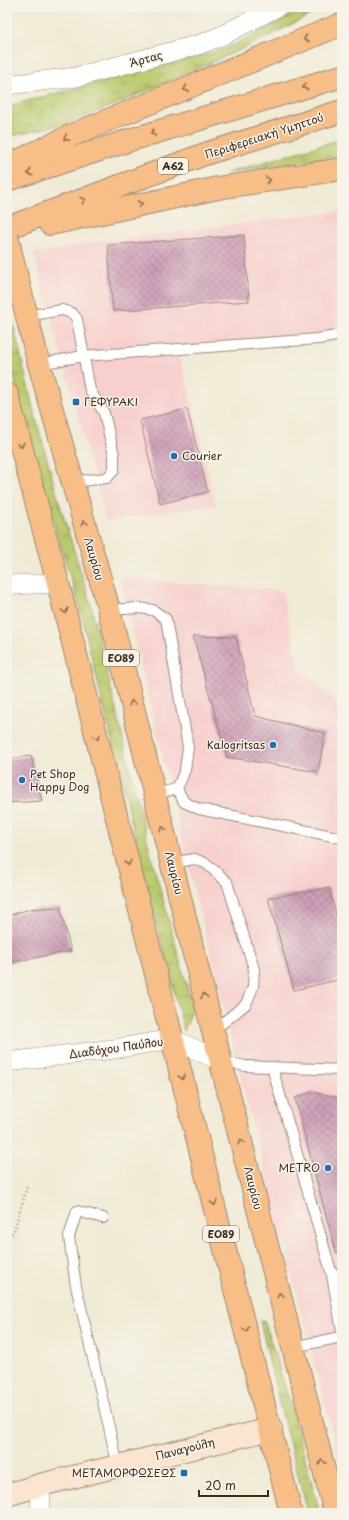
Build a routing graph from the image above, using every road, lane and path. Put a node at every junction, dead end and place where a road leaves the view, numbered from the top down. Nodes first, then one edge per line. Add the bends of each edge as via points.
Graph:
1 (277, 7) edge
2 (342, 24) edge
3 (342, 76) edge
4 (7, 85) edge
5 (342, 111) edge
6 (7, 166) edge
7 (342, 169) edge
8 (7, 180) edge
9 (7, 228) edge
10 (7, 236) edge
11 (26, 316) junction
12 (342, 335) edge
13 (83, 356) junction
14 (39, 364) junction
15 (7, 394) edge
16 (72, 482) junction
17 (58, 583) junction
18 (7, 585) edge
19 (109, 610) junction
20 (178, 789) junction
21 (154, 794) junction
22 (342, 838) edge
23 (171, 863) junction
24 (213, 1031) junction
25 (172, 1039) junction
26 (221, 1061) junction
27 (7, 1062) edge
28 (272, 1067) junction
29 (342, 1070) edge
30 (27, 1187) dead end
31 (104, 1218) dead end
32 (7, 1240) edge
33 (337, 1274) edge
34 (342, 1330) edge
35 (342, 1337) edge
36 (293, 1347) junction
37 (271, 1429) junction
38 (118, 1466) junction
39 (40, 1485) junction
40 (7, 1494) edge
41 (41, 1513) edge
42 (291, 1513) edge
43 (335, 1513) edge

1 - 4 street, Άρτας via 223,36 186,48 76,77
2 -> 6 main road via 72,135
3 -> 8 main road
9 -> 5 main road, Περιφερειακή Υμηττού / Α62 via 205,154
10 -> 7 main road via 53,223 218,188
10 - 11 main road, Λαυρίου / ΕΟ89, bridge
11 - 13 lane via 62,310 72,312 77,319
11 - 14 main road, Λαυρίου / ΕΟ89
12 - 13 lane via 318,339
13 - 14 lane
13 - 16 lane via 90,390 104,412 114,455 114,470 107,478
14 - 16 main road, Λαυρίου / ΕΟ89
15 -> 17 main road, ΕΟ89
19 -> 16 main road, Λαυρίου / ΕΟ89
17 - 18 street
17 -> 25 main road, ΕΟ89
19 - 20 lane via 153,610 166,619 188,747 185,770
21 -> 19 main road, Λαυρίου / ΕΟ89
20 - 21 lane
20 - 22 lane via 184,802 199,809
23 -> 21 main road, Λαυρίου / ΕΟ89
24 -> 23 main road, Λαυρίου / ΕΟ89
23 - 24 lane via 195,859 207,864 227,882 254,968 253,987 246,1004
24 - 26 main road, Λαυρίου / ΕΟ89
25 - 26 street, Διαδόχου Παύλου
25 - 27 street, Διαδόχου Παύλου
25 -> 37 main road, ΕΟ89
26 - 28 lane via 245,1066
36 -> 26 main road, Λαυρίου / ΕΟ89
28 - 29 lane
28 - 33 lane
30 - 32 path via 14,1231
31 - 38 lane via 77,1211 70,1237 76,1286
33 - 34 lane
35 - 36 lane
43 -> 36 main road, Λαυρίου / ΕΟ89
37 - 38 street, Παναγούλη
37 - 42 main road, ΕΟ89
38 - 39 street, Παναγούλη
39 - 40 street, Παναγούλη
39 - 41 street

